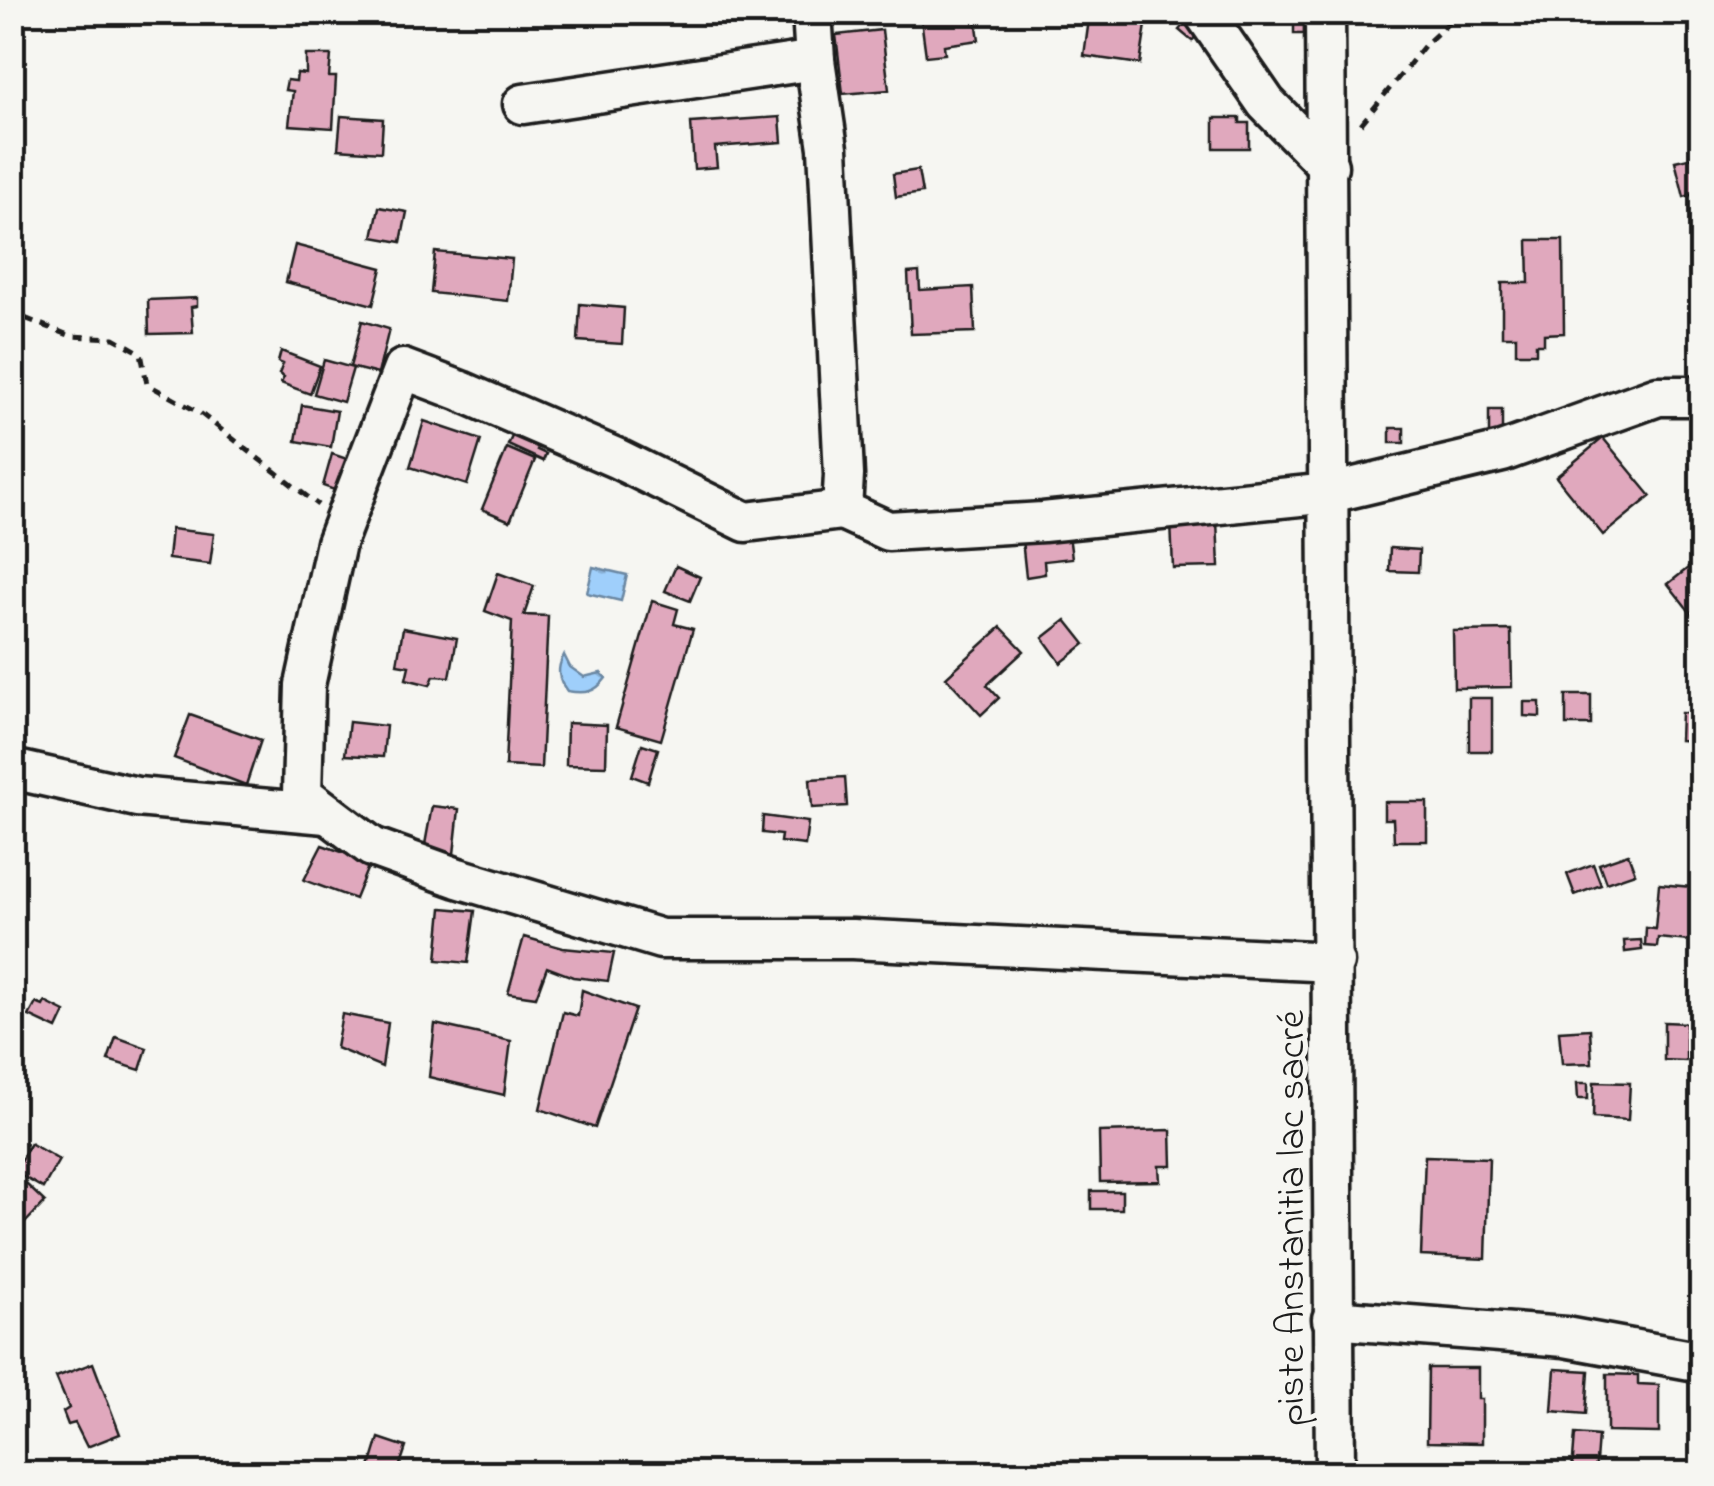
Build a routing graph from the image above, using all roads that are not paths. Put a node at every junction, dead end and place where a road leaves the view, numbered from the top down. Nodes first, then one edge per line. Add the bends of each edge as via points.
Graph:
1 (812, 12) edge
2 (1203, 12) edge
3 (1325, 12) edge
4 (815, 60) junction
5 (524, 104) dead end
6 (1328, 166) junction
7 (1702, 396) edge
8 (1330, 492) junction
9 (842, 510) junction
10 (12, 769) edge
11 (326, 814) junction
12 (1334, 962) junction
13 (1332, 1319) junction
14 (1702, 1362) edge
15 (1334, 1474) edge

1 - 4 street
2 - 6 street via 1266,103
3 - 6 street, piste Anstanitia lac sacré
4 - 5 street
4 - 9 street via 828,148
6 - 8 street, piste Anstanitia lac sacré
7 - 8 street via 1658,396 1502,452
8 - 9 street via 888,531
8 - 12 street, piste Anstanitia lac sacré
9 - 11 street via 746,522 600,451 402,370 341,523 305,685 302,794
10 - 11 street via 137,797
11 - 12 street via 372,846 458,878 661,938
12 - 13 street, piste Anstanitia lac sacré
13 - 14 street via 1565,1338
13 - 15 street, piste Anstanitia lac sacré

